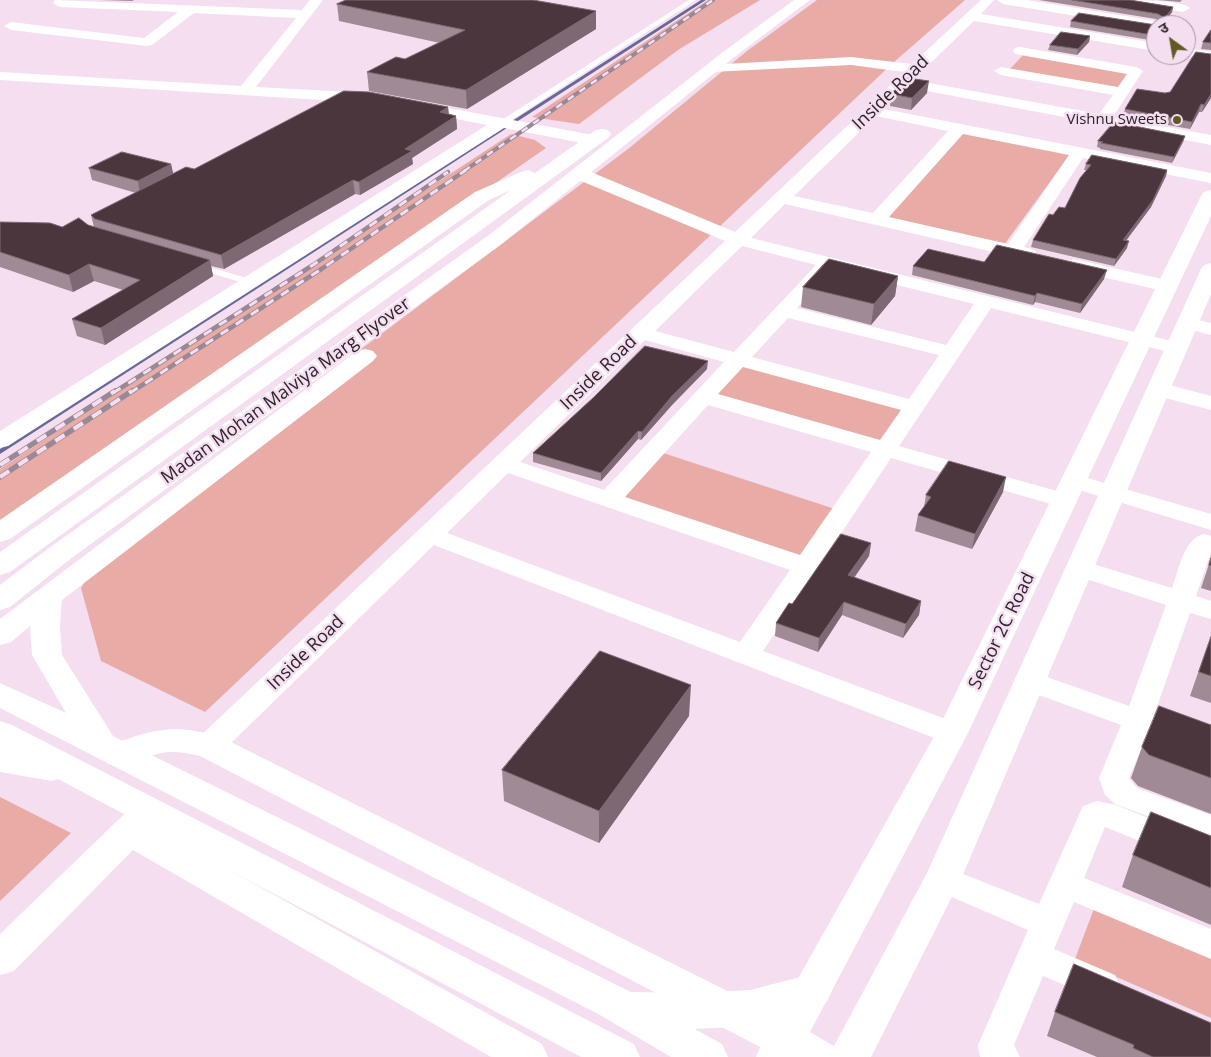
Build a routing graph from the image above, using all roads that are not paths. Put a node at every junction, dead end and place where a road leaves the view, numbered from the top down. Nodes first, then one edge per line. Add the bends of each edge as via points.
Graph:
1 (316, 0) edge
2 (693, 0) edge
3 (803, 0) edge
4 (988, 0) edge
5 (1003, 0) edge
6 (1130, 0) edge
7 (57, 3) edge
8 (1057, 4) edge
9 (192, 8) junction
10 (1182, 9) edge
11 (304, 14) junction
12 (971, 16) junction
13 (7, 23) edge
14 (1146, 23) edge
15 (1040, 28) junction
16 (1146, 45) edge
17 (1020, 51) junction
18 (1196, 54) edge
19 (1211, 56) edge
20 (712, 68) junction
21 (1002, 71) junction
22 (677, 74) dead end
23 (0, 76) edge
24 (909, 76) junction
25 (245, 90) junction
26 (1123, 92) junction
27 (332, 95) junction
28 (979, 97) junction
29 (317, 106) edge
30 (872, 111) junction
31 (1103, 120) junction
32 (502, 123) junction
33 (959, 128) junction
34 (593, 140) junction
35 (1211, 140) edge
36 (1079, 152) junction
37 (568, 175) junction
38 (1211, 178) edge
39 (782, 198) junction
40 (1209, 204) edge
41 (877, 220) junction
42 (738, 240) junction
43 (1012, 251) junction
44 (829, 262) junction
45 (187, 264) edge
46 (1211, 269) edge
47 (251, 282) junction
48 (1168, 286) junction
49 (986, 301) junction
50 (783, 311) junction
51 (641, 333) junction
52 (1192, 333) edge
53 (1142, 339) junction
54 (951, 352) junction
55 (739, 359) junction
56 (1158, 389) junction
57 (704, 396) junction
58 (1211, 402) edge
59 (914, 407) junction
60 (0, 440) edge
61 (886, 449) junction
62 (504, 464) junction
63 (1069, 491) junction
64 (1113, 493) junction
65 (609, 499) junction
66 (1211, 522) edge
67 (0, 532) edge
68 (430, 535) junction
69 (1211, 544) edge
70 (0, 566) edge
71 (806, 566) junction
72 (1080, 568) junction
73 (48, 596) junction
74 (0, 600) edge
75 (1181, 600) junction
76 (1211, 610) edge
77 (0, 635) edge
78 (746, 655) junction
79 (1030, 681) junction
80 (0, 694) edge
81 (1138, 720) junction
82 (0, 732) edge
83 (952, 733) junction
84 (209, 746) junction
85 (1211, 747) edge
86 (111, 751) junction
87 (0, 760) edge
88 (73, 771) junction
89 (140, 821) junction
90 (1211, 828) edge
91 (1211, 857) edge
92 (943, 879) junction
93 (1064, 884) junction
94 (1048, 922) junction
95 (1211, 944) edge
96 (1034, 956) junction
97 (0, 959) edge
98 (812, 991) junction
99 (1131, 999) edge
100 (625, 1010) junction
101 (729, 1010) junction
102 (780, 1049) edge
103 (528, 1057) edge
104 (620, 1057) edge
105 (708, 1057) edge
106 (819, 1057) edge
107 (850, 1057) edge
108 (1001, 1057) edge

1 - 11 street
2 - 32 lane
3 - 20 main road
4 - 12 street, Inside Road
5 - 8 street
6 - 10 street
7 - 9 street
8 - 14 street
9 - 11 street
9 - 13 street via 147,42
11 - 25 street
12 - 15 street
12 - 24 street, Inside Road
15 - 16 street
15 - 17 street
17 - 21 street
17 - 26 street via 1136,71
18 - 19 street
20 - 24 street via 851,61
20 - 37 main road
21 - 26 street
21 - 28 street
22 - 34 main road
23 - 25 street
24 - 28 street
24 - 30 street, Inside Road
25 - 27 street
26 - 31 street
27 - 29 lane
27 - 32 street
28 - 31 street
30 - 33 street
30 - 39 street, Inside Road
31 - 35 street
32 - 34 street
32 - 47 street
33 - 36 street
33 - 41 street
34 - 37 main road
36 - 38 street
36 - 43 street
37 - 42 street
37 - 67 main road via 520,179 482,196
37 - 70 main road, Madan Mohan Malviya Marg Flyover via 516,197
37 - 73 main road via 572,195 561,208
37 - 74 main road, Madan Mohan Malviya Marg Flyover via 543,203
39 - 41 street
39 - 42 street, Inside Road
40 - 48 main road, Sector 2C Road
41 - 43 street
42 - 44 street
42 - 51 street, Inside Road
43 - 48 street
44 - 49 street
44 - 50 street
45 - 47 lane
46 - 52 main road
47 - 60 street
48 - 53 main road, Sector 2C Road
49 - 53 street
49 - 54 street
50 - 54 street
50 - 55 street
51 - 55 street
51 - 62 street, Inside Road
52 - 53 street
52 - 56 main road
53 - 63 main road, Sector 2C Road
54 - 59 street
55 - 57 street
55 - 59 street
56 - 58 street
56 - 64 main road
57 - 61 street
57 - 65 street
59 - 61 street
61 - 63 street
61 - 71 street
62 - 65 street
62 - 68 street, Inside Road
63 - 64 street
63 - 83 main road, Sector 2C Road
64 - 66 street
64 - 72 main road
65 - 71 street
68 - 78 street
68 - 84 street, Inside Road
69 - 75 street via 1204,542 1200,547
71 - 78 street
72 - 75 street
72 - 79 main road
73 - 77 main road
73 - 86 main road via 45,627 48,655
75 - 76 street
75 - 81 street
78 - 83 street
79 - 81 street
79 - 92 main road
80 - 86 main road
81 - 85 street
81 - 90 street via 1114,778 1116,787 1126,796
82 - 88 main road
83 - 98 main road, Sector 2C Road
84 - 86 main road via 164,739
84 - 101 main road
86 - 100 main road
87 - 88 main road
88 - 89 main road
89 - 97 main road
89 - 103 main road
89 - 104 main road
91 - 93 street via 1097,813
92 - 94 street
92 - 107 main road
93 - 94 street
93 - 95 street
94 - 96 street
96 - 99 street
96 - 108 street via 996,1045
98 - 101 main road via 750,1008
98 - 102 main road, Sector 2C Road
100 - 101 main road
100 - 105 main road
101 - 102 main road
102 - 106 main road

